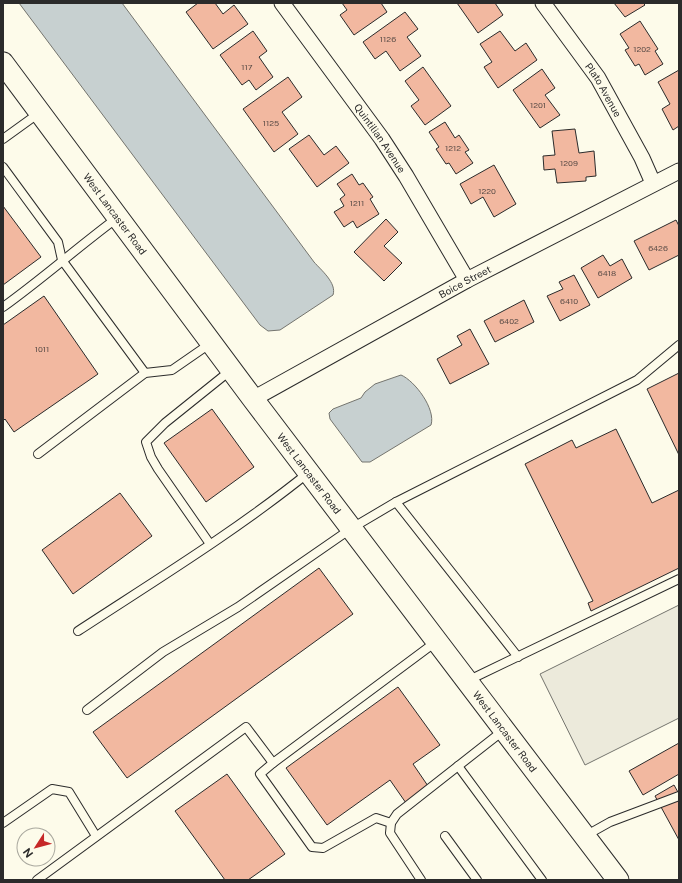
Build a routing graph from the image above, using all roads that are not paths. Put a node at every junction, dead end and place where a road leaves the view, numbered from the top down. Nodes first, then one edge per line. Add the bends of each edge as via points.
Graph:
1 (282, 3) edge
2 (544, 3) edge
3 (3, 63) edge
4 (40, 112) junction
5 (3, 139) edge
6 (3, 166) edge
7 (679, 171) edge
8 (653, 183) junction
9 (118, 218) junction
10 (62, 260) junction
11 (467, 280) junction
12 (3, 307) edge
13 (211, 343) junction
14 (679, 345) edge
15 (232, 370) junction
16 (145, 373) junction
17 (253, 399) junction
18 (38, 454) dead end
19 (309, 472) junction
20 (396, 502) junction
21 (352, 528) junction
22 (210, 544) junction
23 (679, 578) edge
24 (78, 631) dead end
25 (437, 641) junction
26 (518, 657) junction
27 (467, 681) junction
28 (87, 710) dead end
29 (504, 730) junction
30 (273, 763) junction
31 (458, 766) junction
32 (679, 796) edge
33 (3, 823) edge
34 (391, 823) junction
35 (96, 836) junction
36 (445, 836) dead end
37 (585, 836) junction
38 (37, 880) edge
39 (421, 880) edge
40 (478, 880) edge
41 (542, 880) edge
42 (618, 880) edge

1 - 11 street, Quintilian Avenue via 382,139
2 - 8 street, Plato Avenue via 598,78
3 - 4 street, West Lancaster Road
4 - 5 lane
4 - 9 street, West Lancaster Road
6 - 10 lane via 58,242
7 - 8 street, Boice Street
8 - 11 street, Boice Street
9 - 10 lane
9 - 13 street, West Lancaster Road
10 - 12 lane via 48,274
10 - 16 lane
11 - 17 street, Boice Street
13 - 15 street, West Lancaster Road
13 - 16 lane via 172,370
14 - 20 lane via 637,380
15 - 17 street, West Lancaster Road
15 - 22 lane via 165,423 146,442 150,457
16 - 18 lane
17 - 19 street, West Lancaster Road
19 - 21 street, West Lancaster Road
19 - 22 lane via 275,500
20 - 21 lane
20 - 26 lane
21 - 25 street, West Lancaster Road
21 - 28 lane via 238,607 163,652
22 - 24 lane
23 - 26 lane
25 - 27 street, West Lancaster Road
25 - 30 lane
26 - 27 lane
27 - 29 street, West Lancaster Road
29 - 31 lane
29 - 37 street, West Lancaster Road
30 - 34 lane via 260,774 312,847 323,848 376,818
30 - 35 lane via 246,726
31 - 34 lane via 397,814
31 - 41 lane
32 - 37 lane via 610,822
33 - 35 lane via 52,789 69,792
34 - 39 lane via 390,833
35 - 38 lane
36 - 40 lane
37 - 42 street, West Lancaster Road

